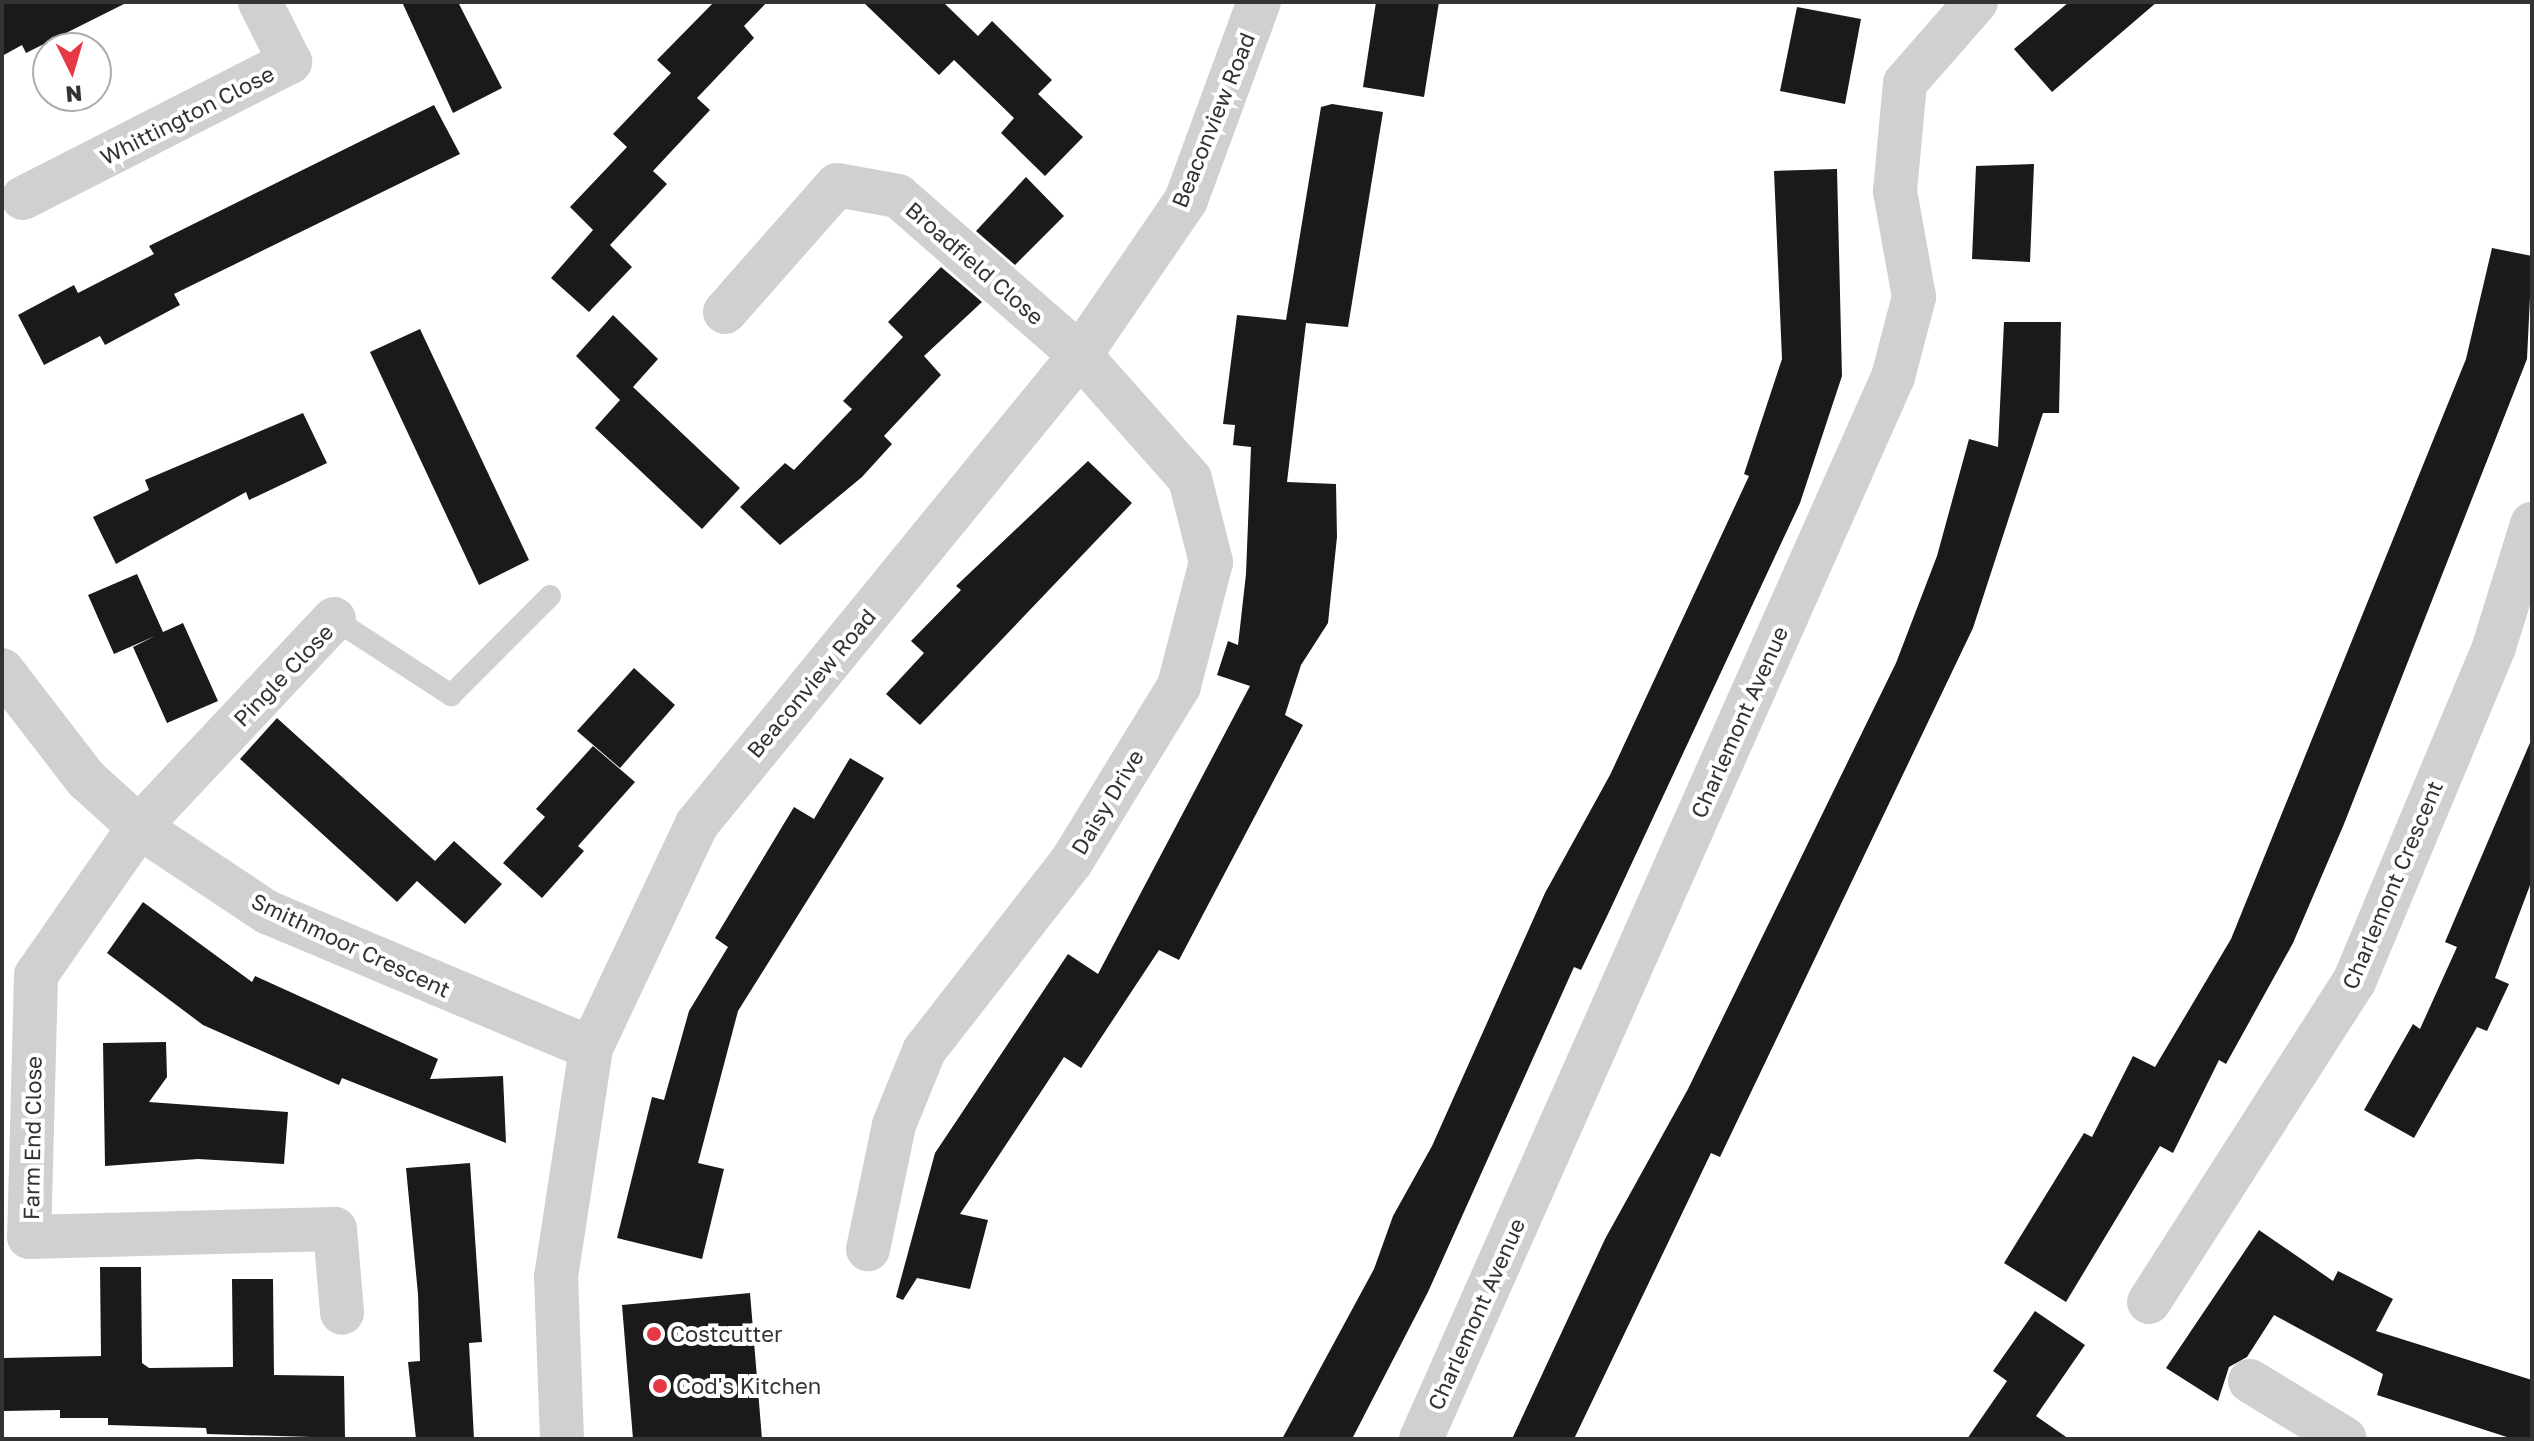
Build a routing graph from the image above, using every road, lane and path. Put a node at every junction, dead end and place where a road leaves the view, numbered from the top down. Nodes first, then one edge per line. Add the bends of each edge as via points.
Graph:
1 (260, 2) edge
2 (1259, 2) edge
3 (1976, 2) edge
4 (23, 198) dead end
5 (725, 312) dead end
6 (1080, 355) junction
7 (2532, 524) edge
8 (550, 596) dead end
9 (334, 619) joint
10 (2, 670) edge
11 (139, 827) junction
12 (591, 1048) junction
13 (868, 1249) dead end
14 (2149, 1302) dead end
15 (342, 1313) dead end
16 (2250, 1381) dead end
17 (562, 1439) edge
18 (1421, 1439) edge
19 (2345, 1439) edge

1 - 4 street, Whittington Close via 290,62
2 - 6 street, Beaconview Road via 1186,200
3 - 18 street, Charlemont Avenue via 1905,83 1895,191 1914,297 1893,377
5 - 6 street, Broadfield Close via 837,185 898,196
6 - 12 street, Beaconview Road via 697,824
6 - 13 street, Daisy Drive via 1190,479 1211,562 1179,686 1071,862 924,1051 894,1125
7 - 14 street, Charlemont Crescent via 2494,647 2354,982
8 - 9 lane, Pingle Close via 451,695
9 - 11 street, Pingle Close
10 - 11 street, Smithmoor Crescent via 86,779
11 - 12 street, Smithmoor Crescent via 267,912
11 - 15 street, Farm End Close via 36,975 29,1237 335,1229
12 - 17 street, Beaconview Road via 556,1277
16 - 19 street

